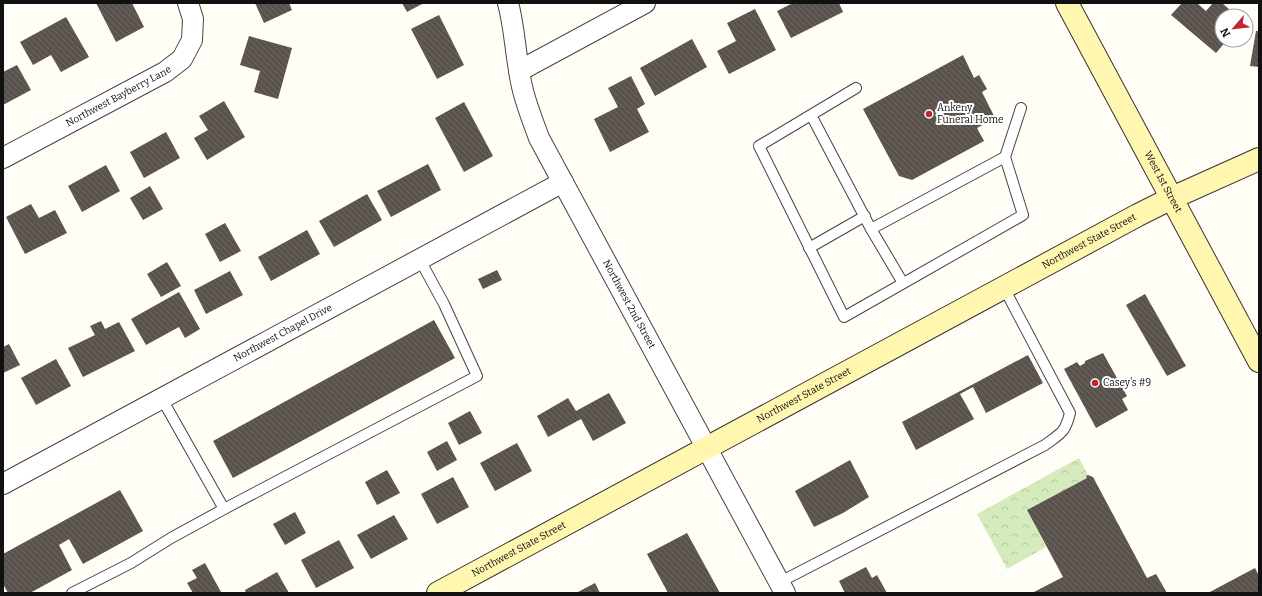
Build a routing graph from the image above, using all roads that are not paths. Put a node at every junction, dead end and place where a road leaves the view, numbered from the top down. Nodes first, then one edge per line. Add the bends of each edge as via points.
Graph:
1 (188, 3) edge
2 (508, 3) edge
3 (645, 3) edge
4 (1067, 3) edge
5 (519, 71) junction
6 (856, 88) dead end
7 (1021, 108) dead end
8 (811, 115) junction
9 (1005, 157) junction
10 (3, 158) edge
11 (1259, 159) edge
12 (563, 182) junction
13 (1172, 198) junction
14 (865, 216) junction
15 (872, 229) junction
16 (809, 248) junction
17 (420, 260) junction
18 (902, 283) junction
19 (1004, 288) junction
20 (1259, 361) edge
21 (162, 399) junction
22 (707, 448) junction
23 (3, 484) edge
24 (224, 509) junction
25 (783, 588) edge
26 (72, 593) edge
27 (438, 593) edge

1 - 10 street, Northwest Bayberry Lane via 193,19 192,40 182,59 165,72
2 - 5 street, Northwest 2nd Street
3 - 5 street
4 - 13 main road, West 1st Street
5 - 12 street, Northwest 2nd Street via 528,110 539,138
6 - 8 lane
7 - 9 lane
8 - 14 lane
8 - 16 lane via 759,146
9 - 15 lane
9 - 18 lane via 1023,215
11 - 13 main road, Northwest State Street
12 - 17 street, Northwest Chapel Drive
12 - 22 street, Northwest 2nd Street
13 - 19 main road, Northwest State Street
13 - 20 main road, West 1st Street
14 - 15 lane
14 - 16 lane
15 - 18 lane
16 - 18 lane via 844,317
17 - 21 street, Northwest Chapel Drive
17 - 24 lane via 444,304 477,376
19 - 22 main road, Northwest State Street
19 - 25 lane via 1070,413 1067,426 1061,434 1045,445
21 - 23 street, Northwest Chapel Drive
21 - 24 lane
22 - 25 street, Northwest 2nd Street
22 - 27 main road, Northwest State Street
24 - 26 lane via 131,563

